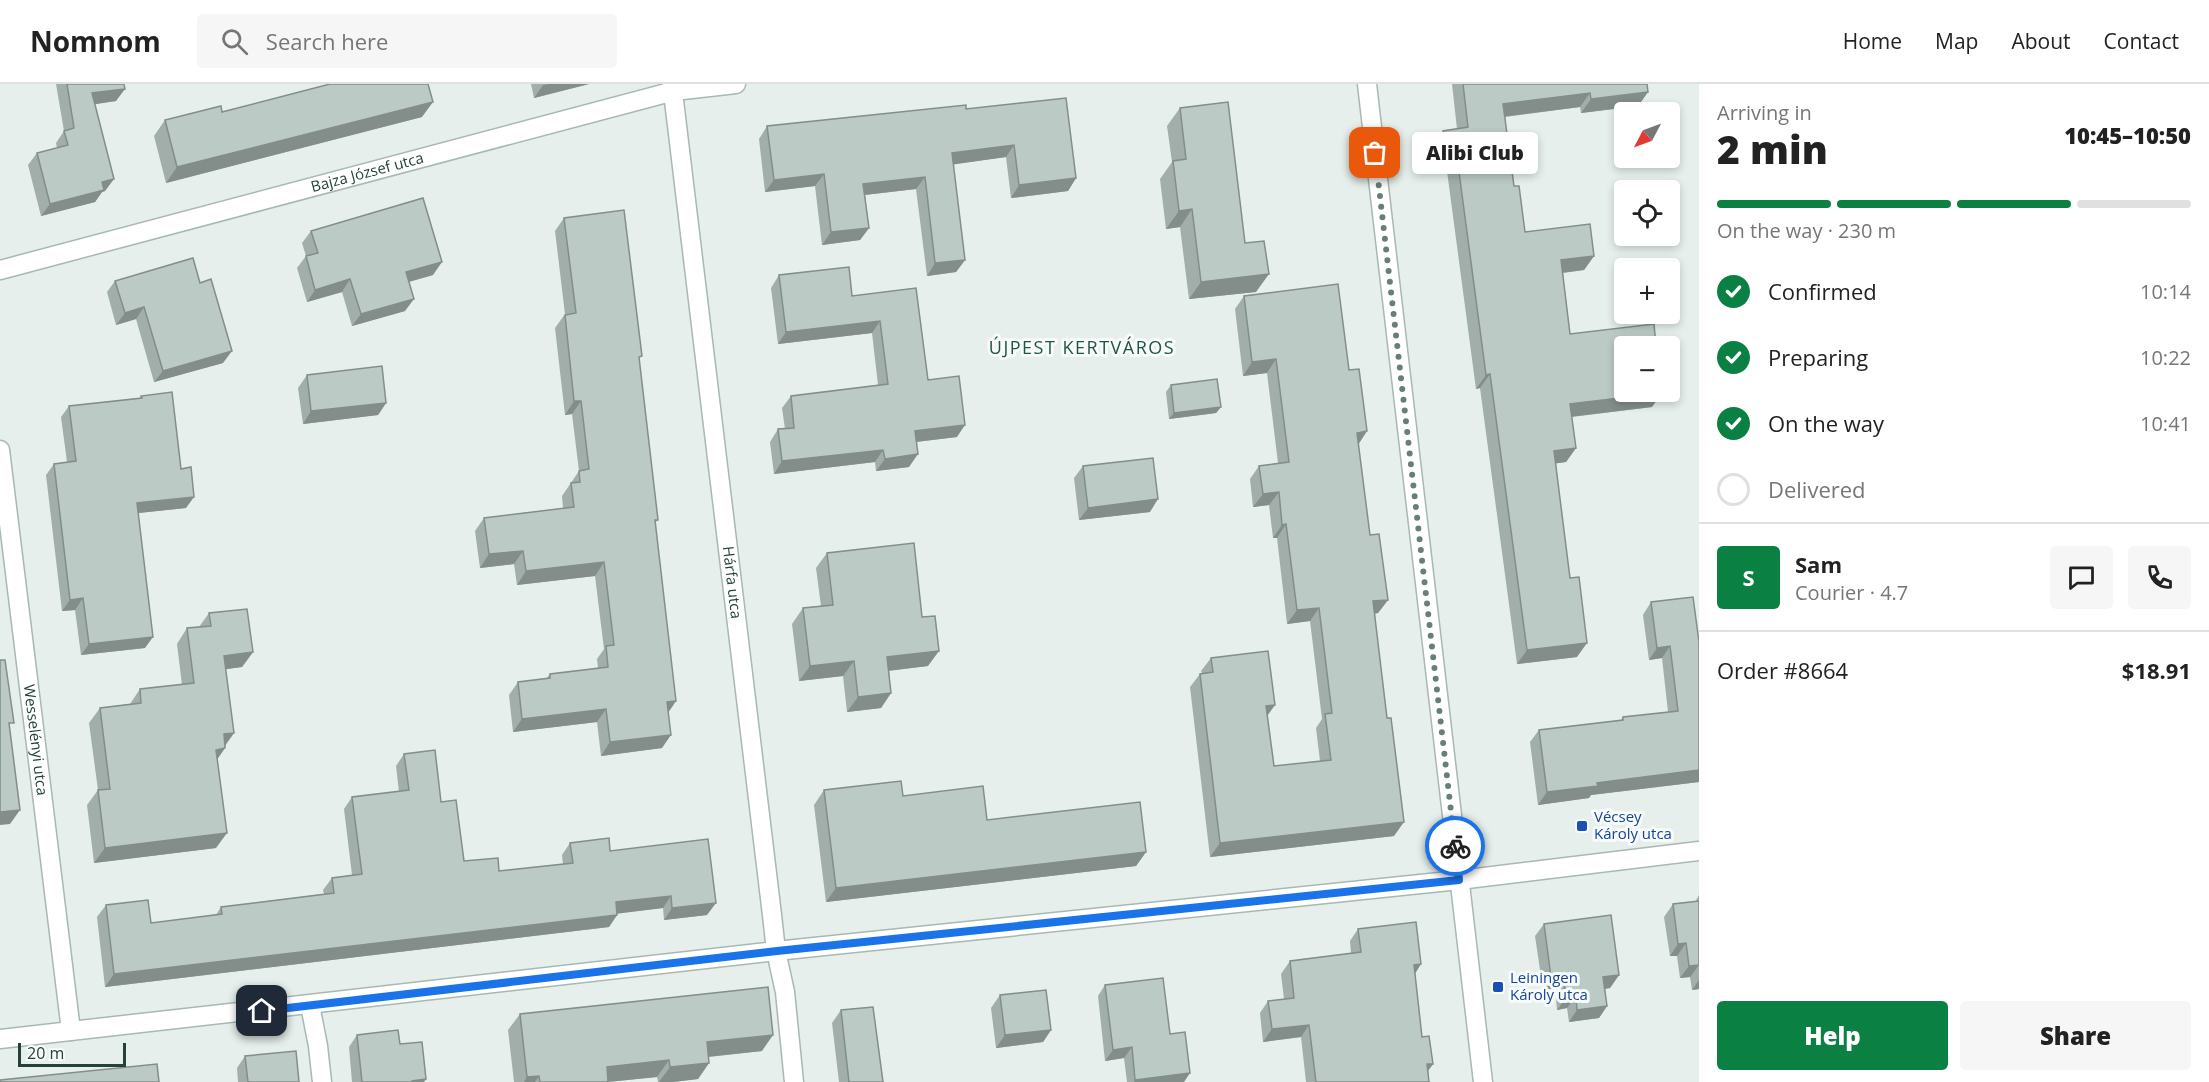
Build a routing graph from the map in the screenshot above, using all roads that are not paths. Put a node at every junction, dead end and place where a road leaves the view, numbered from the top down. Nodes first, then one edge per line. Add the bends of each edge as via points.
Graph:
1 (736, 84) edge
2 (1367, 84) edge
3 (673, 87) edge
4 (0, 270) edge
5 (0, 450) edge
6 (1699, 851) edge
7 (1459, 880) junction
8 (777, 951) junction
9 (310, 1005) junction
10 (71, 1031) junction
11 (0, 1039) edge
12 (322, 1082) edge
13 (794, 1082) edge
14 (1483, 1082) edge

1 - 3 street, Bajza József utca
2 - 7 street
3 - 4 street, Bajza József utca
3 - 8 street, Hárfa utca
5 - 10 street, Wesselényi utca
6 - 7 street
7 - 8 street
7 - 14 street
8 - 9 street
8 - 13 street, Hárfa utca
9 - 10 street
9 - 12 street
10 - 11 street

